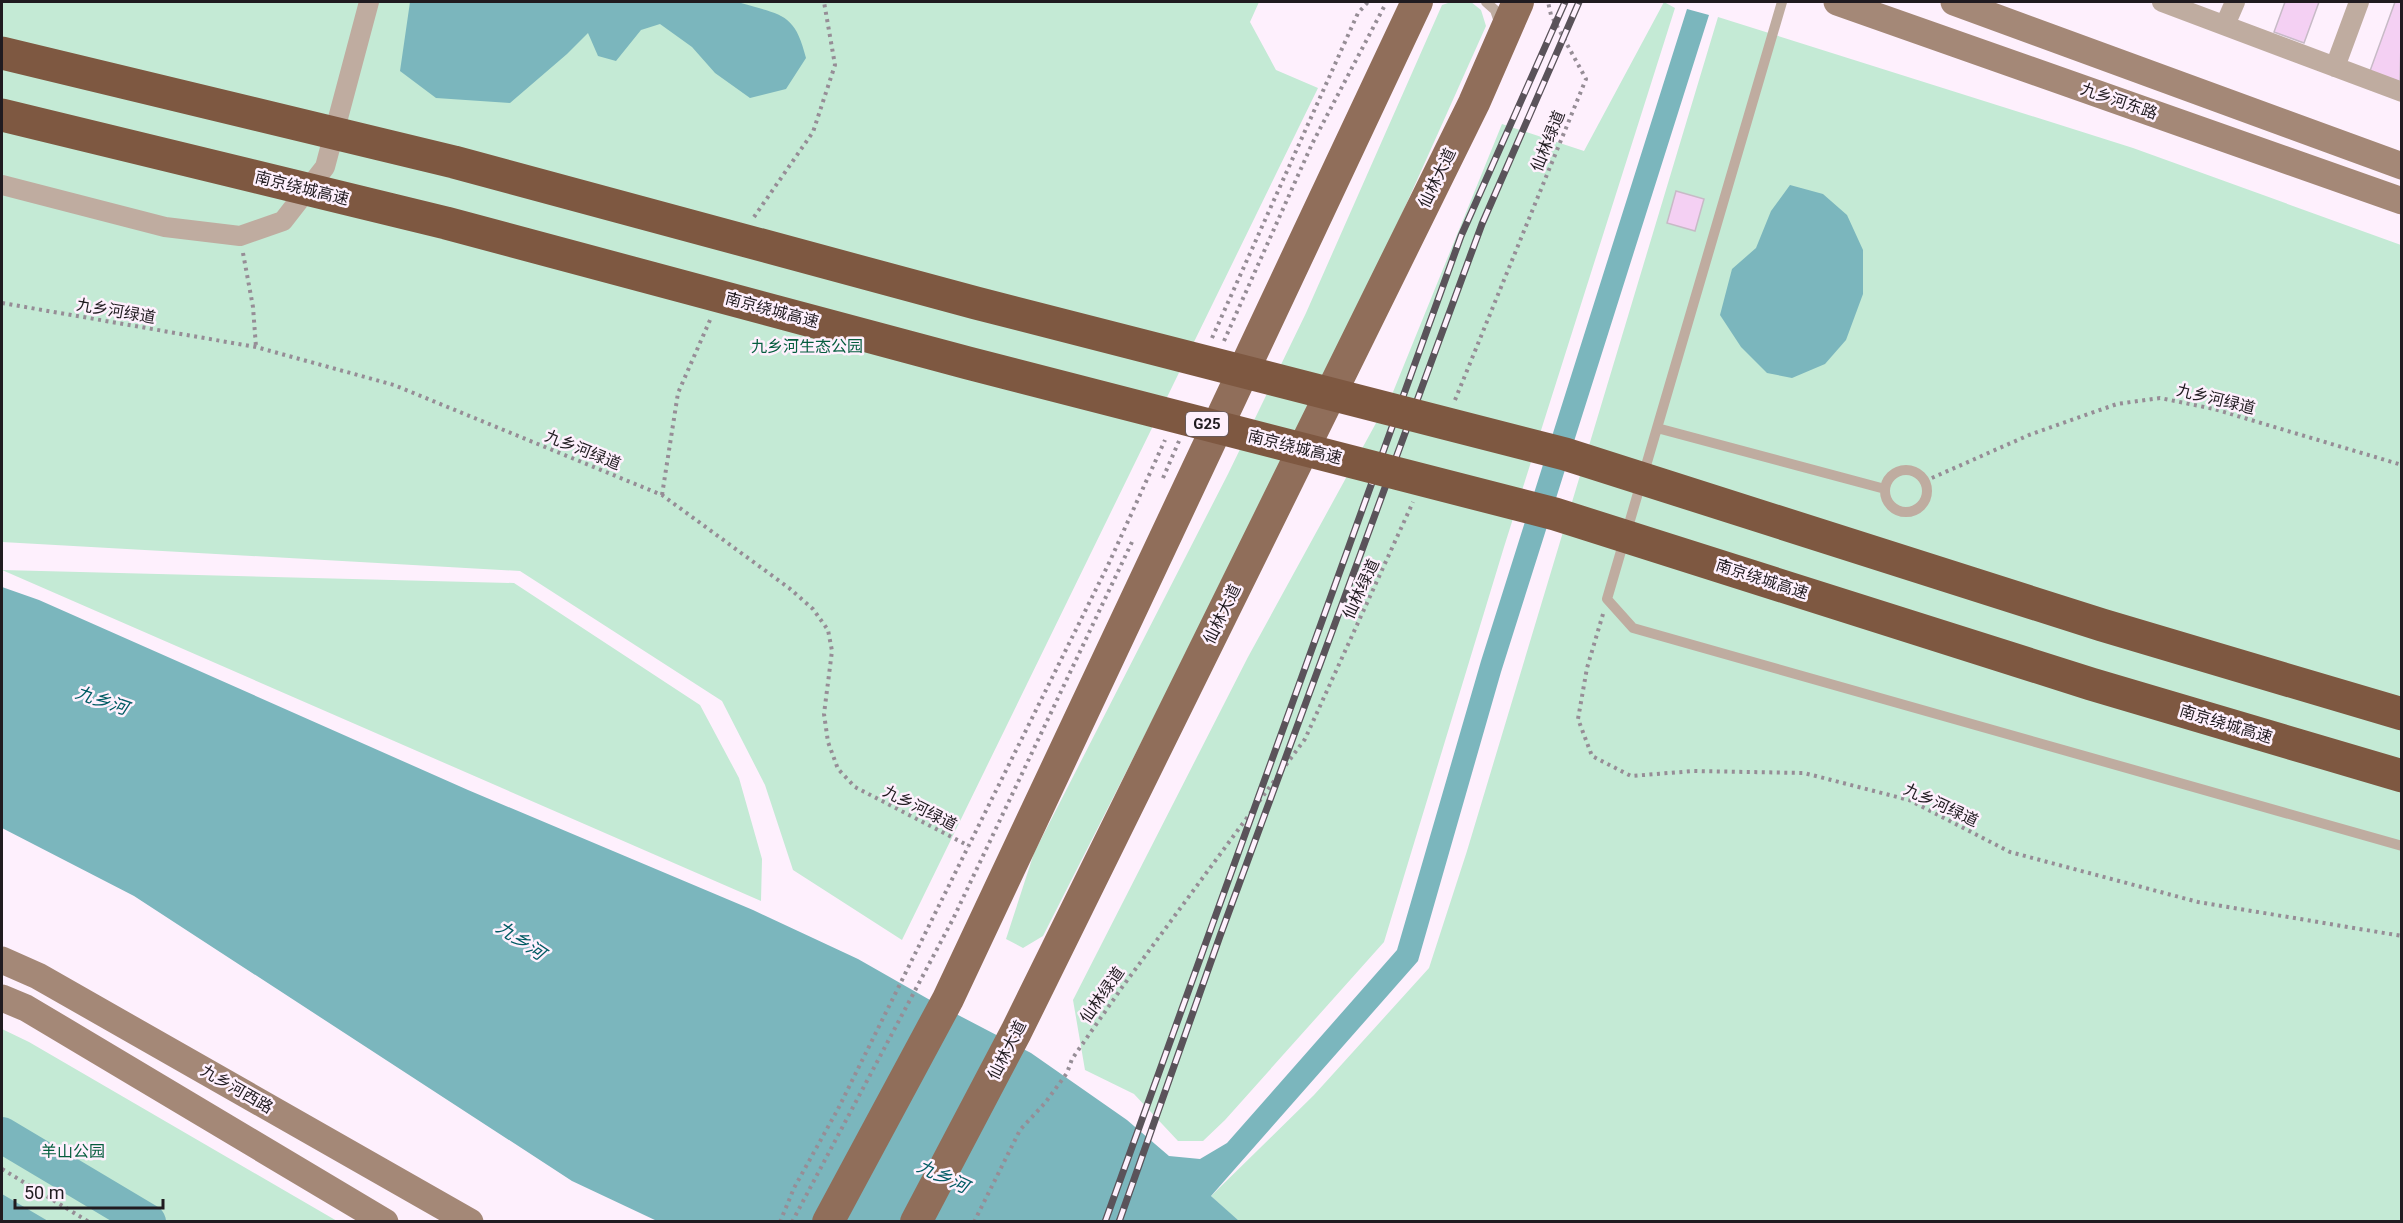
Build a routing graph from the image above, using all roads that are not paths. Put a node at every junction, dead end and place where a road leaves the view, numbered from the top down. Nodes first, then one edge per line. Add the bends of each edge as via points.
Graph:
1 (369, 2) edge
2 (1410, 2) edge
3 (1486, 2) edge
4 (1518, 2) edge
5 (1782, 2) edge
6 (1837, 2) edge
7 (1954, 2) edge
8 (2162, 2) edge
9 (2235, 2) edge
10 (2359, 2) edge
11 (2225, 25) junction
12 (1503, 37) junction
13 (2, 53) edge
14 (2335, 67) junction
15 (2402, 92) edge
16 (2, 115) edge
17 (2402, 166) edge
18 (2, 184) edge
19 (2402, 201) edge
20 (1657, 428) junction
21 (1885, 489) junction
22 (2402, 714) edge
23 (2402, 776) edge
24 (2402, 846) edge
25 (2, 960) edge
26 (2, 998) edge
27 (385, 1221) edge
28 (470, 1221) edge
29 (828, 1221) edge
30 (916, 1221) edge

1 - 18 street via 326,167 283,221 240,236 165,226
2 - 29 main road via 948,999
3 - 12 lane via 1499,16
4 - 12 main road, 仙林大道
5 - 20 lane
6 - 19 main road, 九乡河东路
7 - 17 main road
8 - 11 street
9 - 11 street
10 - 14 street
11 - 14 street
12 - 30 main road, 仙林大道 via 1016,1032
13 - 22 highway, bridge via 454,162 976,303 1565,454 2102,625
14 - 15 street
16 - 23 highway, 南京绕城高速 / G25, bridge via 446,223 1555,514 2091,684
20 - 21 lane
20 - 24 lane via 1607,598 1633,628
21 - 21 lane via 1891,476 1902,470 1916,472 1928,488 1924,502 1907,512 1889,502
25 - 28 main road, 九乡河西路 via 38,975
26 - 27 main road via 26,1008

